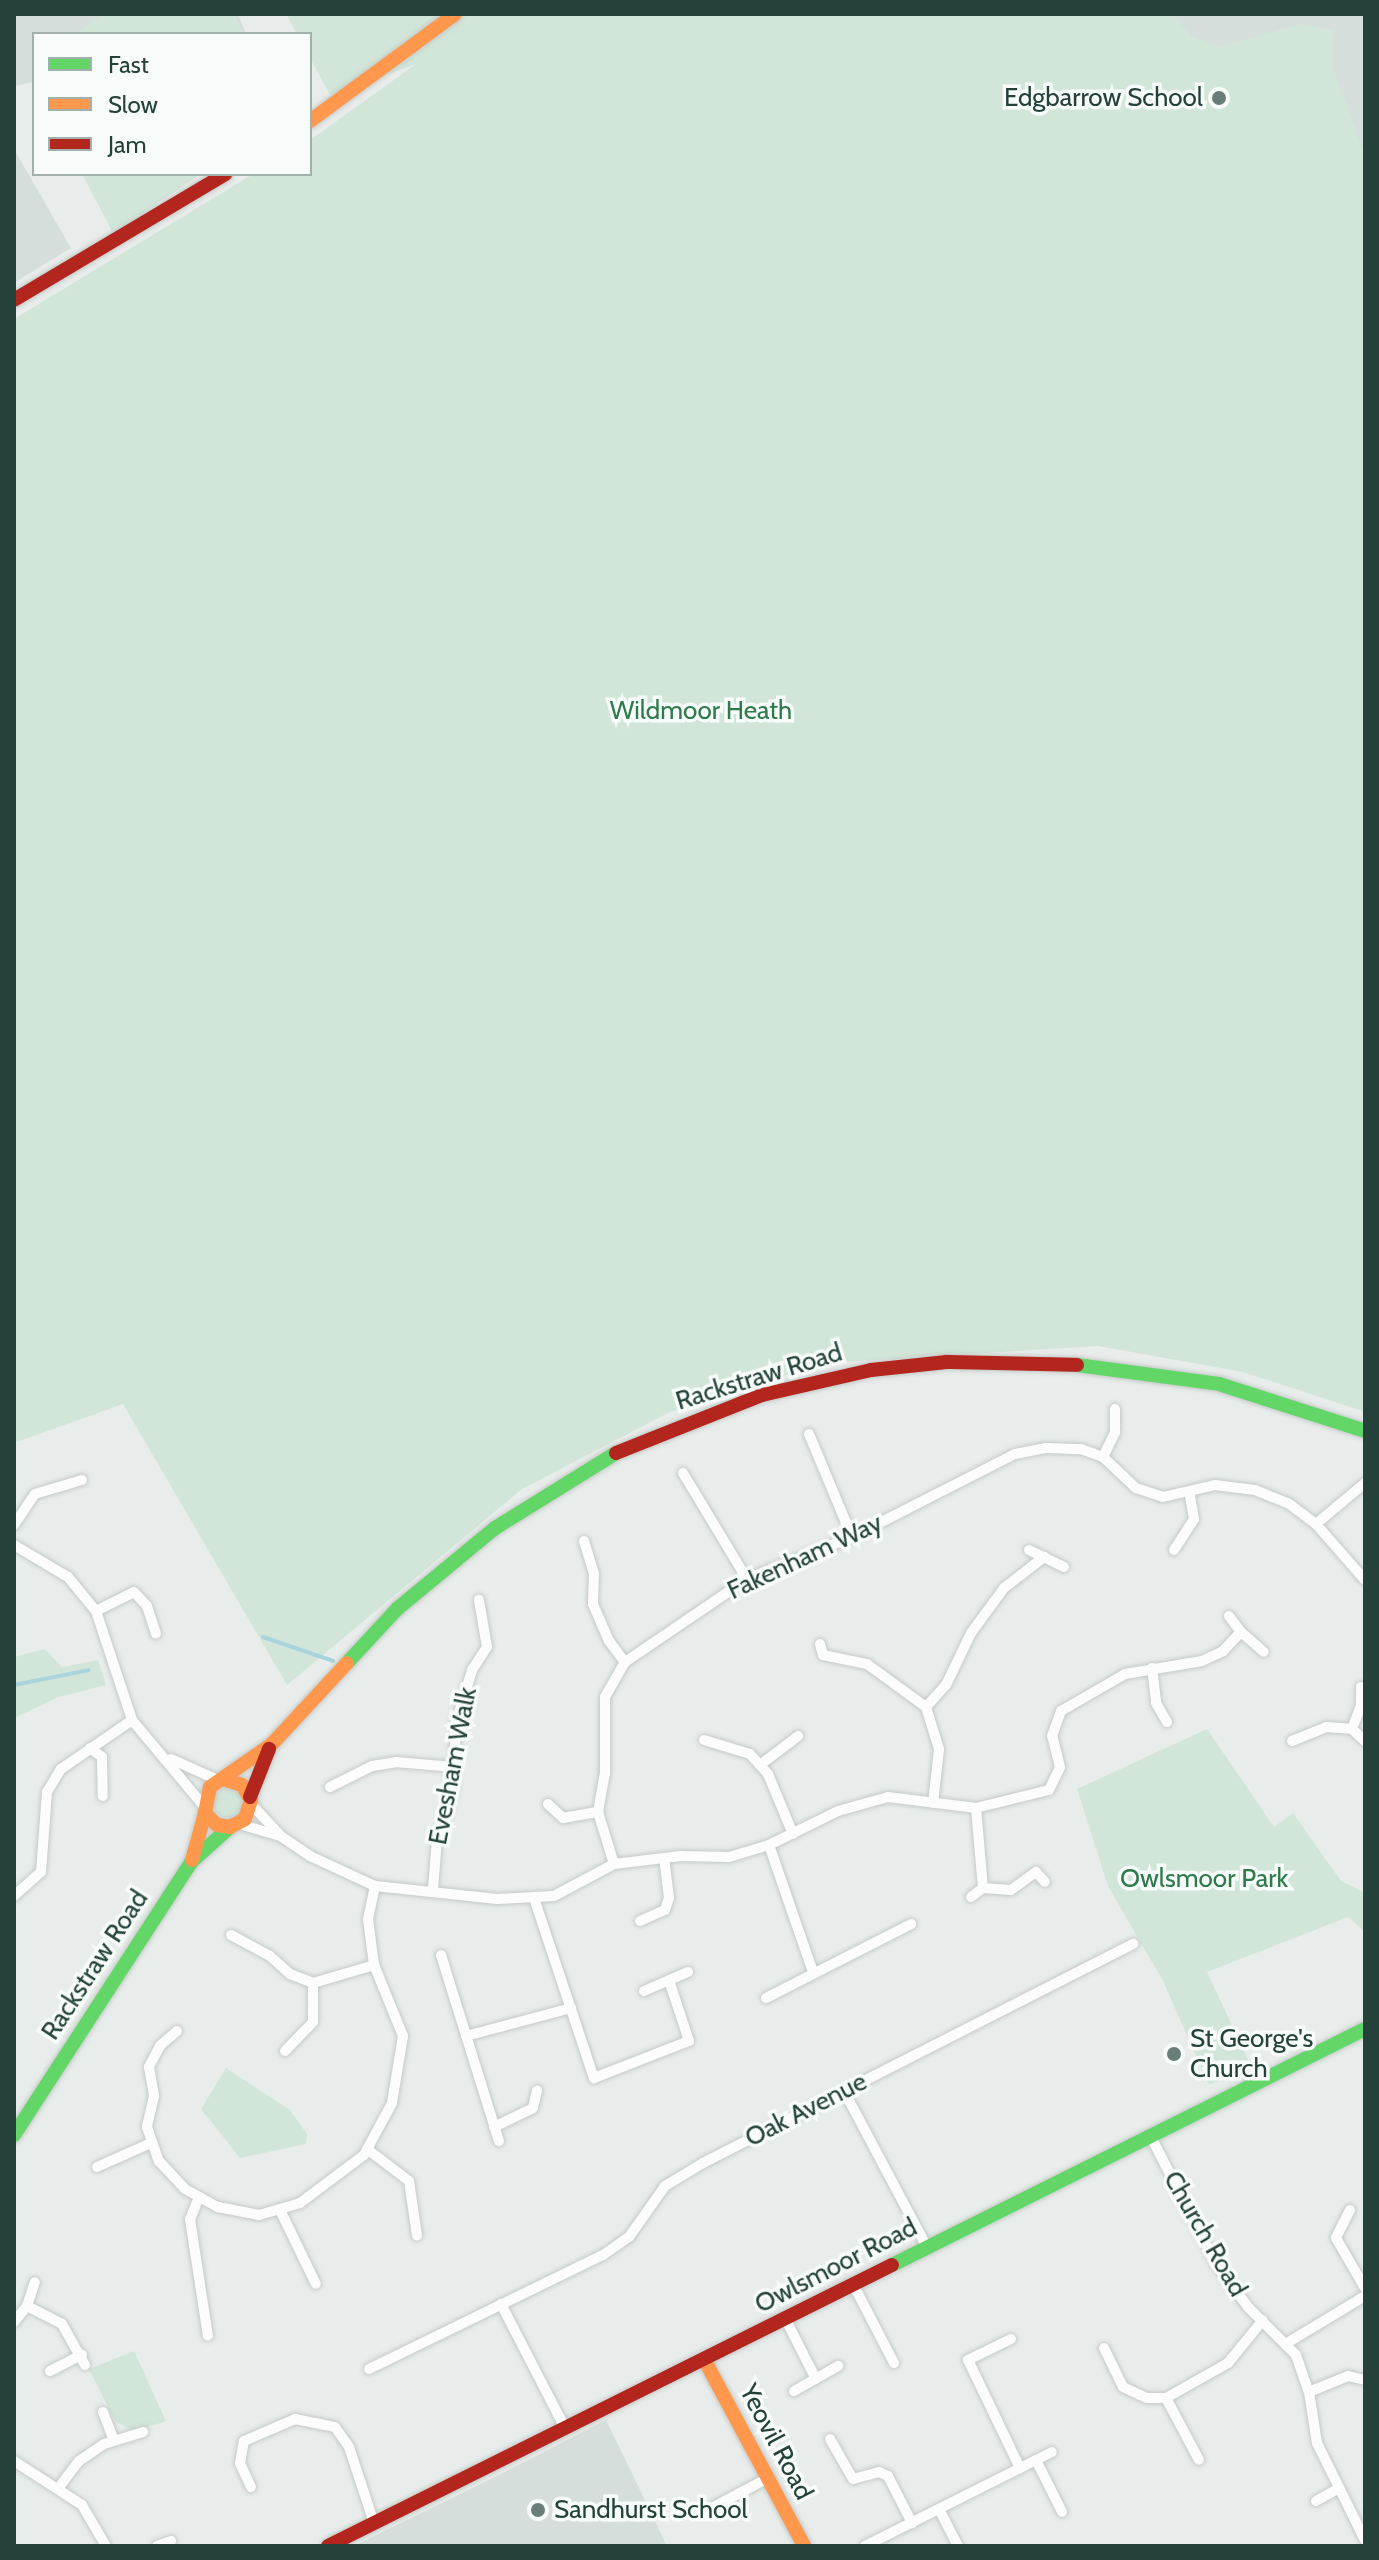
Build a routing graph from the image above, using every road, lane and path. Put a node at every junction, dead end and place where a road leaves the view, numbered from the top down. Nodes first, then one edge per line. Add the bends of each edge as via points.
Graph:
1 (455, 14) edge
2 (312, 120) edge
3 (222, 176) edge
4 (14, 300) edge
5 (1115, 1409) dead end
6 (1365, 1431) edge
7 (809, 1434) dead end
8 (1103, 1457) junction
9 (683, 1473) dead end
10 (82, 1480) dead end
11 (1365, 1483) edge
12 (1189, 1492) junction
13 (1316, 1524) junction
14 (14, 1525) edge
15 (852, 1537) junction
16 (584, 1541) dead end
17 (14, 1545) edge
18 (1029, 1550) dead end
19 (1174, 1550) dead end
20 (1044, 1557) junction
21 (1064, 1567) dead end
22 (747, 1579) junction
23 (1365, 1580) edge
24 (479, 1600) dead end
25 (96, 1611) junction
26 (1229, 1616) dead end
27 (1241, 1632) junction
28 (156, 1634) dead end
29 (820, 1644) dead end
30 (1264, 1652) dead end
31 (625, 1662) junction
32 (1152, 1668) junction
33 (1361, 1687) dead end
34 (926, 1707) junction
35 (132, 1720) junction
36 (1167, 1722) dead end
37 (1352, 1729) junction
38 (798, 1736) dead end
39 (704, 1740) dead end
40 (1292, 1741) dead end
41 (1365, 1741) edge
42 (272, 1744) junction
43 (90, 1748) junction
44 (166, 1756) junction
45 (760, 1765) junction
46 (454, 1767) junction
47 (223, 1780) junction
48 (330, 1787) dead end
49 (103, 1796) dead end
50 (250, 1800) junction
51 (933, 1803) junction
52 (548, 1804) dead end
53 (976, 1808) junction
54 (204, 1809) junction
55 (598, 1812) junction
56 (234, 1826) junction
57 (793, 1834) junction
58 (282, 1837) junction
59 (769, 1845) junction
60 (664, 1859) junction
61 (191, 1862) junction
62 (614, 1864) junction
63 (1045, 1882) dead end
64 (375, 1886) junction
65 (983, 1888) junction
66 (433, 1889) junction
67 (14, 1896) edge
68 (971, 1897) dead end
69 (534, 1898) junction
70 (640, 1921) dead end
71 (911, 1924) dead end
72 (231, 1935) dead end
73 (1133, 1944) dead end
74 (441, 1955) dead end
75 (374, 1965) junction
76 (688, 1972) dead end
77 (813, 1972) junction
78 (669, 1980) junction
79 (313, 1983) junction
80 (644, 1991) dead end
81 (766, 1998) dead end
82 (571, 2008) junction
83 (1365, 2029) edge
84 (177, 2031) dead end
85 (466, 2036) junction
86 (285, 2051) dead end
87 (537, 2090) dead end
88 (844, 2091) junction
89 (494, 2127) junction
90 (14, 2135) edge
91 (1150, 2135) junction
92 (499, 2141) dead end
93 (151, 2143) junction
94 (367, 2149) junction
95 (97, 2167) dead end
96 (199, 2197) junction
97 (280, 2210) junction
98 (1350, 2210) dead end
99 (417, 2235) dead end
100 (927, 2247) junction
101 (35, 2282) dead end
102 (316, 2284) dead end
103 (853, 2284) junction
104 (1365, 2288) edge
105 (1365, 2296) edge
106 (501, 2304) junction
107 (27, 2306) junction
108 (785, 2318) junction
109 (1263, 2320) junction
110 (14, 2322) edge
111 (208, 2336) dead end
112 (1011, 2339) dead end
113 (1287, 2343) junction
114 (1104, 2348) dead end
115 (705, 2361) junction
116 (894, 2363) dead end
117 (838, 2366) dead end
118 (369, 2369) dead end
119 (50, 2371) dead end
120 (816, 2379) junction
121 (1365, 2380) edge
122 (794, 2391) dead end
123 (1309, 2392) junction
124 (1166, 2398) junction
125 (103, 2412) dead end
126 (565, 2428) junction
127 (143, 2432) dead end
128 (830, 2439) dead end
129 (114, 2440) junction
130 (1052, 2452) dead end
131 (1036, 2460) junction
132 (1199, 2460) dead end
133 (14, 2461) edge
134 (1020, 2468) junction
135 (768, 2478) junction
136 (60, 2486) junction
137 (251, 2487) dead end
138 (1338, 2489) junction
139 (1316, 2501) dead end
140 (939, 2509) junction
141 (706, 2511) dead end
142 (1062, 2512) dead end
143 (374, 2523) junction
144 (912, 2523) junction
145 (1365, 2540) edge
146 (171, 2541) dead end
147 (106, 2546) edge
148 (157, 2546) edge
149 (328, 2546) edge
150 (804, 2546) edge
151 (865, 2546) edge
152 (958, 2546) edge

1 - 2 main road
3 - 4 main road
5 - 8 street via 1115,1432
6 - 42 main road, Rackstraw Road via 1219,1384 1049,1361 901,1366 762,1395 626,1448 495,1528 406,1601
7 - 15 street
8 - 12 street via 1136,1488 1163,1497
8 - 15 street, Fakenham Way via 1046,1448 1015,1454
9 - 22 street
10 - 14 street via 35,1494
11 - 13 street
12 - 13 street via 1215,1485 1255,1490 1288,1503
12 - 19 street via 1194,1519
13 - 23 street
15 - 22 street, Fakenham Way
16 - 31 street via 594,1574 593,1604
17 - 25 street via 68,1577
18 - 20 street
20 - 21 street
20 - 34 street via 1004,1588 971,1633 946,1685
22 - 31 street, Fakenham Way
24 - 46 street, Evesham Walk via 487,1647 463,1694
25 - 28 street via 134,1592 147,1606
25 - 35 street
26 - 27 street
27 - 30 street
27 - 32 street via 1223,1651 1202,1661
29 - 34 street via 823,1655 867,1664
31 - 55 street, Fakenham Way via 605,1697 605,1774
32 - 36 street via 1156,1703
32 - 53 street via 1125,1674 1061,1711 1052,1736 1059,1777 1049,1790
33 - 37 street
34 - 51 street via 939,1749
35 - 43 street
35 - 44 street
37 - 40 street via 1326,1727
37 - 41 street
38 - 45 street
39 - 45 street via 732,1744
42 - 47 main road, Rackstraw Road
42 - 50 main road, Rackstraw Road
43 - 49 street via 102,1757
43 - 67 street via 61,1769 47,1792 41,1872
44 - 47 street
44 - 54 street
45 - 57 street
46 - 48 street via 384,1764
46 - 66 street, Evesham Walk via 453,1791 437,1839
47 - 50 main road via 239,1783
47 - 54 main road via 207,1790
50 - 56 main road
50 - 58 street
51 - 53 street
51 - 57 street via 888,1797 838,1811
52 - 55 street via 563,1818
53 - 65 street
54 - 56 main road via 213,1823
54 - 61 main road, Rackstraw Road
55 - 62 street, Fakenham Way
56 - 58 street
56 - 61 main road, Rackstraw Road
57 - 59 street
58 - 64 street via 347,1876
59 - 60 street via 729,1857
59 - 77 street
60 - 62 street
60 - 70 street via 669,1898 665,1910
61 - 90 main road, Rackstraw Road
62 - 69 street via 574,1889
63 - 65 street via 1036,1872 1011,1890
64 - 66 street
64 - 75 street via 368,1919
65 - 68 street
66 - 69 street via 497,1899
69 - 82 street
71 - 77 street
72 - 79 street
73 - 88 street, Oak Avenue
74 - 85 street
75 - 79 street
75 - 94 street via 403,2036 392,2103
76 - 78 street
77 - 81 street
78 - 80 street
78 - 82 street via 689,2041 594,2078
79 - 86 street via 313,2022
82 - 85 street
83 - 91 main road, Owlsmoor Road
84 - 93 street via 160,2046 149,2067 154,2096 147,2127
85 - 89 street
87 - 89 street via 533,2108
88 - 100 street
88 - 106 street, Oak Avenue via 665,2186 629,2237
89 - 92 street
91 - 100 main road, Owlsmoor Road
91 - 109 street, Church Road via 1216,2264
93 - 95 street
93 - 96 street via 159,2161
94 - 97 street via 300,2203
94 - 99 street via 409,2181
96 - 97 street via 218,2207 259,2215
96 - 111 street via 190,2219
97 - 102 street
98 - 104 street via 1336,2238
100 - 103 main road, Owlsmoor Road
101 - 107 street
103 - 108 main road, Owlsmoor Road
103 - 116 street
105 - 113 street
106 - 118 street, Oak Avenue
106 - 126 street
107 - 110 street
107 - 119 street via 62,2324 84,2360
108 - 115 main road, Owlsmoor Road
108 - 120 street
109 - 113 street, Church Road
109 - 124 street via 1228,2363
112 - 134 street via 968,2360
113 - 123 street, Church Road
114 - 124 street via 1123,2387 1147,2398
115 - 126 main road, Owlsmoor Road
115 - 135 main road, Yeovil Road
117 - 120 street
120 - 122 street
121 - 123 street via 1348,2376
123 - 138 street, Church Road via 1317,2443
124 - 132 street
125 - 129 street
126 - 143 main road, Owlsmoor Road
127 - 129 street
128 - 144 street via 853,2479 879,2472 888,2476
129 - 136 street via 79,2461
130 - 131 street
131 - 134 street
131 - 142 street
133 - 136 street
134 - 140 street
135 - 141 street
135 - 150 main road, Yeovil Road
136 - 147 street via 82,2505
137 - 143 street via 240,2463 244,2441 295,2419 335,2427 349,2447
138 - 139 street
138 - 145 street, Church Road
140 - 144 street
140 - 152 street
143 - 149 main road, Owlsmoor Road
144 - 151 street
146 - 148 street

